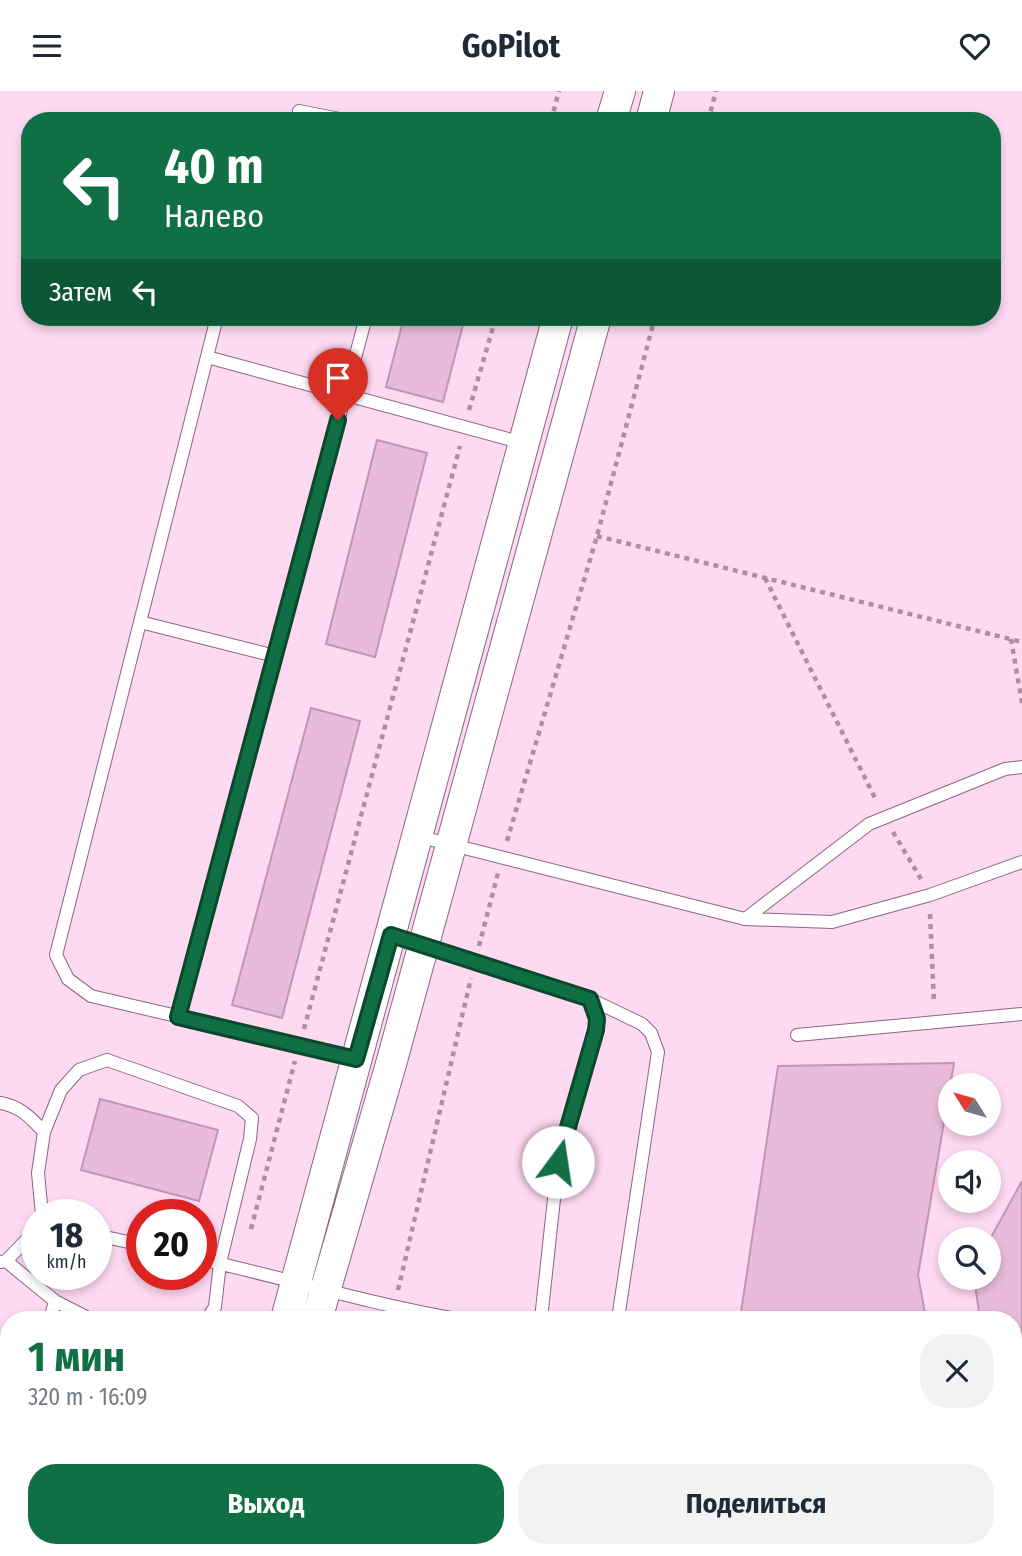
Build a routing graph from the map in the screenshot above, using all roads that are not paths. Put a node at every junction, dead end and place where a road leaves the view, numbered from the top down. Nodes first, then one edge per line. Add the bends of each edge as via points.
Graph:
1 (620, 91) edge
2 (659, 91) edge
3 (299, 111) dead end
4 (304, 112) edge
5 (614, 112) edge
6 (653, 112) edge
7 (215, 326) edge
8 (364, 326) edge
9 (556, 326) edge
10 (594, 326) edge
11 (207, 358) junction
12 (345, 393) junction
13 (523, 443) junction
14 (140, 622) junction
15 (275, 656) junction
16 (1022, 767) edge
17 (417, 836) junction
18 (452, 846) junction
19 (1022, 862) edge
20 (745, 919) junction
21 (391, 935) junction
22 (423, 944) junction
23 (590, 999) junction
24 (1022, 1014) edge
25 (178, 1017) junction
26 (797, 1035) dead end
27 (356, 1059) junction
28 (0, 1103) edge
29 (44, 1132) junction
30 (40, 1199) edge
31 (21, 1244) edge
32 (3, 1261) edge
33 (217, 1262) edge
34 (220, 1263) junction
35 (297, 1281) junction
36 (326, 1289) junction
37 (55, 1301) junction
38 (52, 1311) edge
39 (74, 1311) edge
40 (212, 1311) edge
41 (288, 1311) edge
42 (319, 1311) edge
43 (411, 1311) edge
44 (542, 1311) edge
45 (619, 1311) edge

1 - 5 street
2 - 6 street
3 - 4 lane
7 - 11 lane
8 - 12 lane
9 - 13 street
10 - 18 street
11 - 12 lane
11 - 14 lane
12 - 13 lane
12 - 15 lane
13 - 17 street
14 - 15 lane
14 - 25 lane via 56,955 68,979 91,996
15 - 25 lane
16 - 20 lane via 1005,769 869,824
17 - 18 lane
17 - 21 street
18 - 20 lane
18 - 22 street
19 - 20 lane via 930,895 832,922
21 - 22 lane
21 - 27 street
22 - 23 lane
22 - 36 street
23 - 44 lane via 596,1030 558,1162
23 - 45 lane via 642,1024 658,1052
24 - 26 lane
25 - 27 lane
27 - 35 street
28 - 29 lane via 31,1117
29 - 30 lane via 38,1173
29 - 34 lane via 61,1090 79,1070 107,1060 238,1107 252,1118 250,1139
31 - 32 lane
32 - 37 lane
33 - 34 lane
34 - 35 lane
34 - 40 lane
35 - 36 lane
35 - 41 street
36 - 42 street
36 - 43 lane
37 - 38 lane
37 - 39 lane

